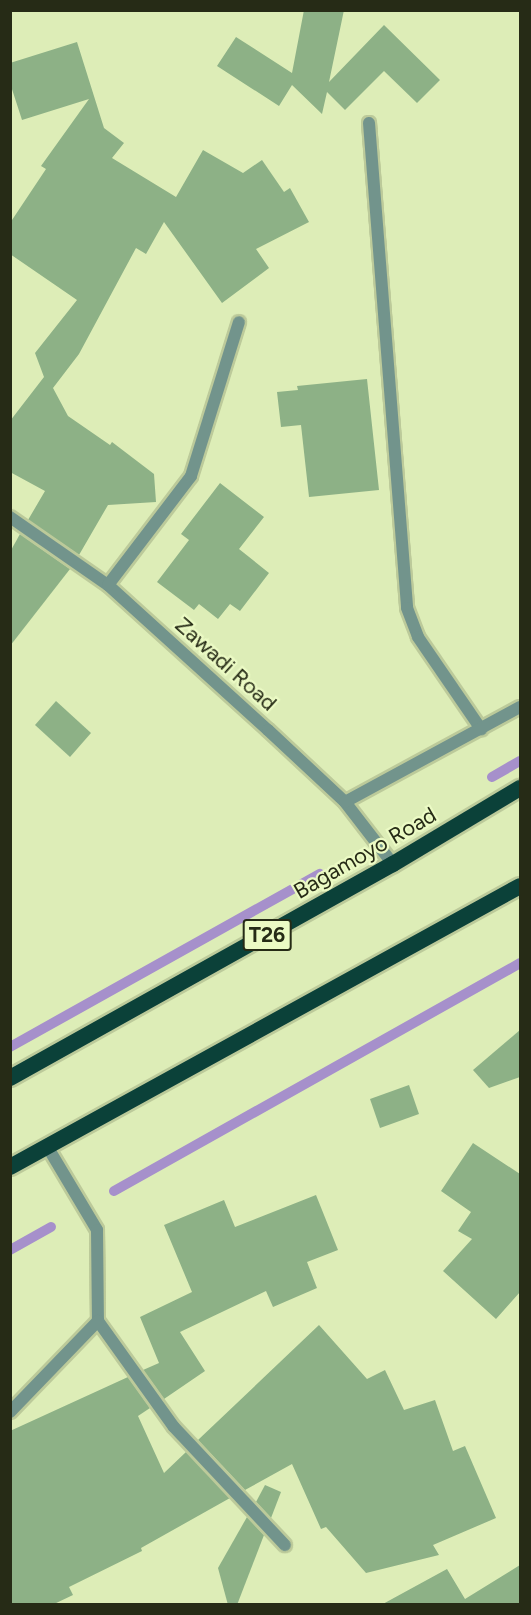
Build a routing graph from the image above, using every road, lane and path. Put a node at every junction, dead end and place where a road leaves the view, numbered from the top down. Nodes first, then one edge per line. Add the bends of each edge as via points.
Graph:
1 (369, 123) dead end
2 (239, 322) dead end
3 (10, 517) edge
4 (108, 585) junction
5 (520, 707) edge
6 (482, 729) junction
7 (520, 788) edge
8 (345, 802) junction
9 (393, 864) junction
10 (520, 886) edge
11 (10, 1078) edge
12 (47, 1146) junction
13 (10, 1167) edge
14 (98, 1321) junction
15 (10, 1412) edge
16 (285, 1545) dead end

1 - 6 street via 407,608 418,637
2 - 4 street via 191,476
3 - 4 street, Zawadi Road
4 - 8 street, Zawadi Road
5 - 6 street
6 - 8 street
7 - 9 highway, Bagamoyo Road / T26
8 - 9 street, Zawadi Road
9 - 11 highway, Bagamoyo Road / T26
10 - 12 highway
12 - 13 highway
12 - 14 street via 97,1230
14 - 15 street
14 - 16 street via 174,1427

